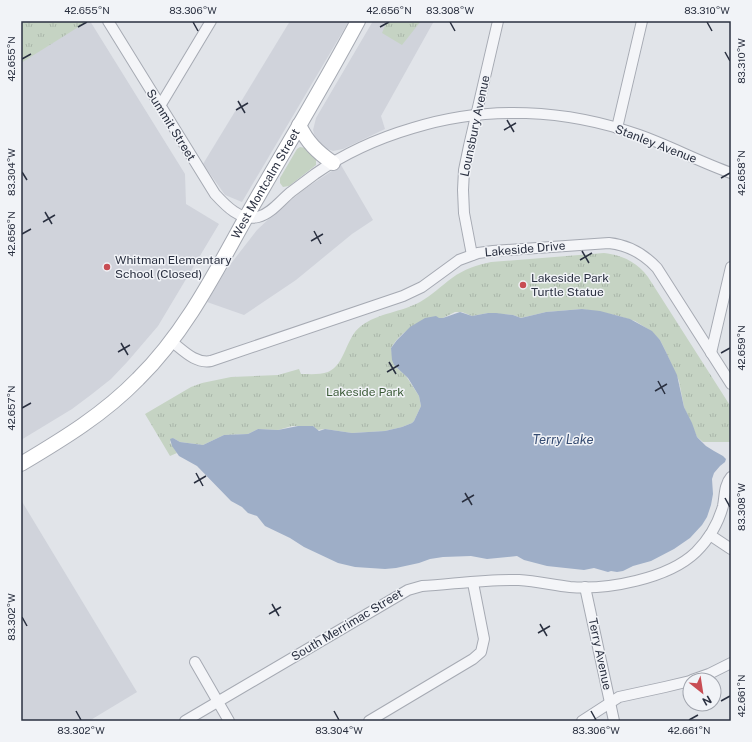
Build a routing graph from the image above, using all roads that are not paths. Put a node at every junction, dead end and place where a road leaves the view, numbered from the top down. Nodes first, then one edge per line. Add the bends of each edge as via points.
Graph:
1 (108, 21) edge
2 (211, 21) edge
3 (358, 21) edge
4 (498, 21) edge
5 (642, 21) edge
6 (160, 106) junction
7 (476, 115) junction
8 (299, 125) junction
9 (617, 128) junction
10 (333, 163) junction
11 (731, 173) edge
12 (246, 217) junction
13 (472, 255) junction
14 (731, 267) edge
15 (171, 341) junction
16 (711, 353) junction
17 (731, 384) edge
18 (21, 464) edge
19 (731, 477) edge
20 (710, 535) junction
21 (731, 549) edge
22 (473, 583) junction
23 (585, 587) junction
24 (195, 662) dead end
25 (731, 663) edge
26 (713, 672) edge
27 (682, 683) edge
28 (218, 702) junction
29 (610, 702) junction
30 (185, 721) edge
31 (229, 721) edge
32 (369, 721) edge
33 (582, 721) edge
34 (614, 721) edge

1 - 6 street, Summit Street
2 - 6 street
3 - 8 main road, West Montcalm Street
4 - 7 street, Lounsbury Avenue
5 - 9 street
6 - 12 street, Summit Street via 215,194 230,208
7 - 9 street, Stanley Avenue via 547,114
7 - 10 street, Stanley Avenue via 401,131
7 - 13 street, Lounsbury Avenue via 465,164 463,190 464,220
8 - 10 main road via 313,148
8 - 12 main road, West Montcalm Street
9 - 11 street, Stanley Avenue
10 - 12 street, Stanley Avenue via 292,191 267,213 257,217
12 - 15 main road, West Montcalm Street via 199,299
13 - 15 street, Lakeside Drive via 403,296 211,361 196,360
13 - 16 street, Lakeside Drive via 493,251 600,243 630,248 657,268
14 - 16 street
15 - 18 main road, West Montcalm Street via 139,379 104,410
16 - 17 street, Lakeside Drive
19 - 20 street, South Merrimac Street via 726,485 720,514
20 - 21 street
20 - 23 street, South Merrimac Street via 688,559 666,572 631,582
22 - 23 street, South Merrimac Street via 520,580
22 - 28 street, South Merrimac Street via 422,586 408,590
22 - 32 street via 484,639 479,655
23 - 29 street, Terry Avenue
24 - 28 street
25 - 26 street
27 - 29 street via 619,697
28 - 30 street, South Merrimac Street
28 - 31 street
29 - 33 street
29 - 34 street, Terry Avenue

